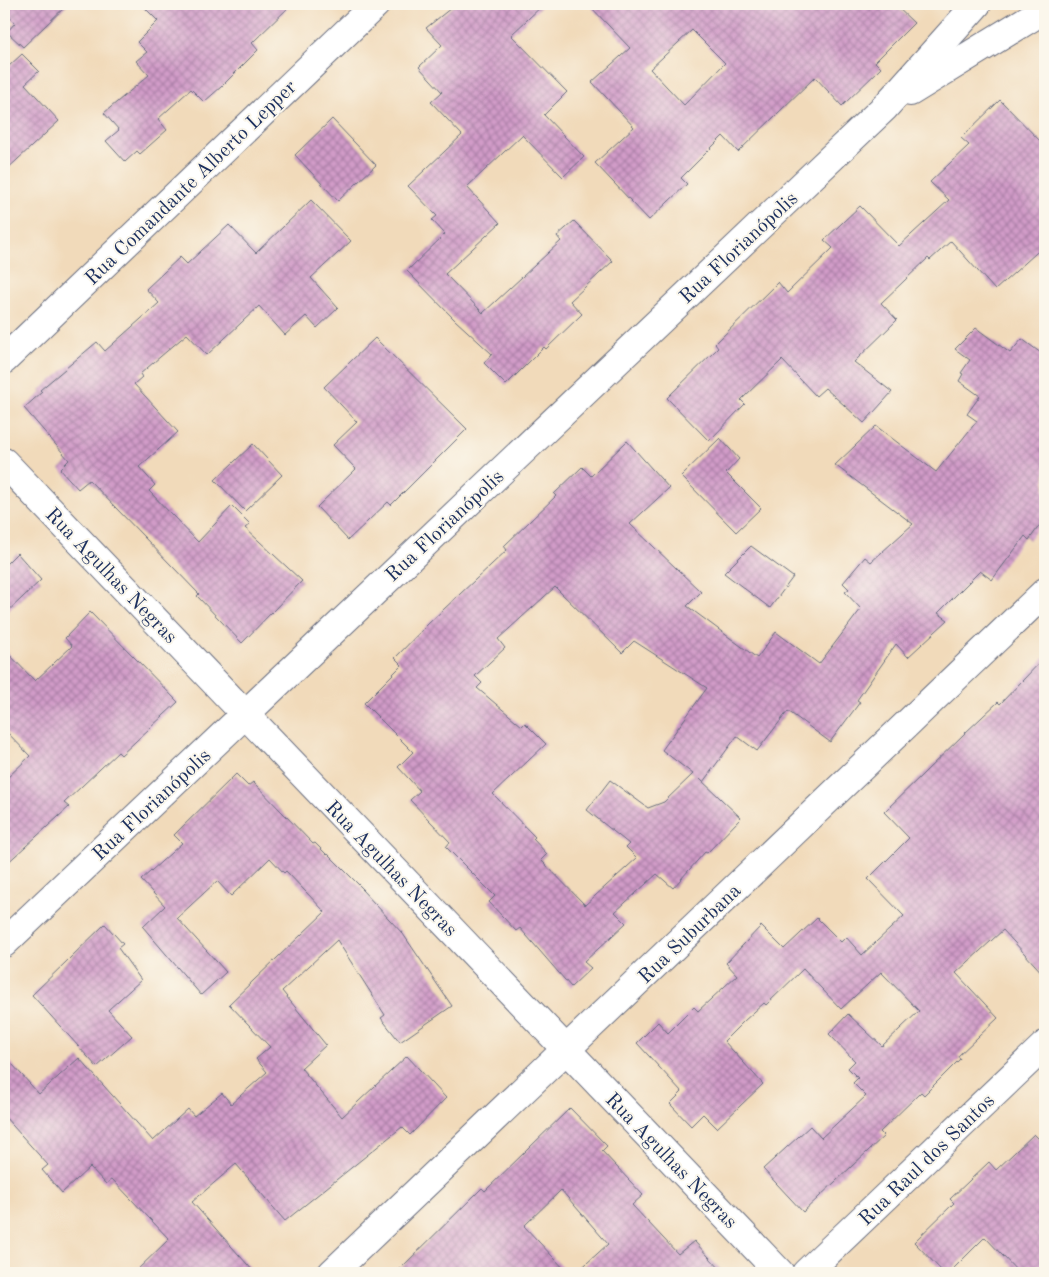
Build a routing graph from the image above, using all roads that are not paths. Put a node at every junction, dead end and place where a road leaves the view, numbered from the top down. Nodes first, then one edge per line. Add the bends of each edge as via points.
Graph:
1 (376, 4) edge
2 (977, 4) edge
3 (1045, 9) edge
4 (885, 107) junction
5 (4, 360) edge
6 (4, 462) edge
7 (1045, 592) edge
8 (246, 714) junction
9 (4, 944) edge
10 (1045, 1045) edge
11 (566, 1050) junction
12 (332, 1273) edge
13 (780, 1273) edge
14 (806, 1273) edge

1 - 5 street, Rua Comandante Alberto Lepper
2 - 4 street, Rua Florianópolis
3 - 4 street, Rua Florianópolis
4 - 8 street, Rua Florianópolis
6 - 8 street, Rua Agulhas Negras
7 - 11 street, Rua Suburbana
8 - 9 street, Rua Florianópolis
8 - 11 street, Rua Agulhas Negras
10 - 14 street, Rua Raul dos Santos
11 - 12 street, Rua Suburbana
11 - 13 street, Rua Agulhas Negras

